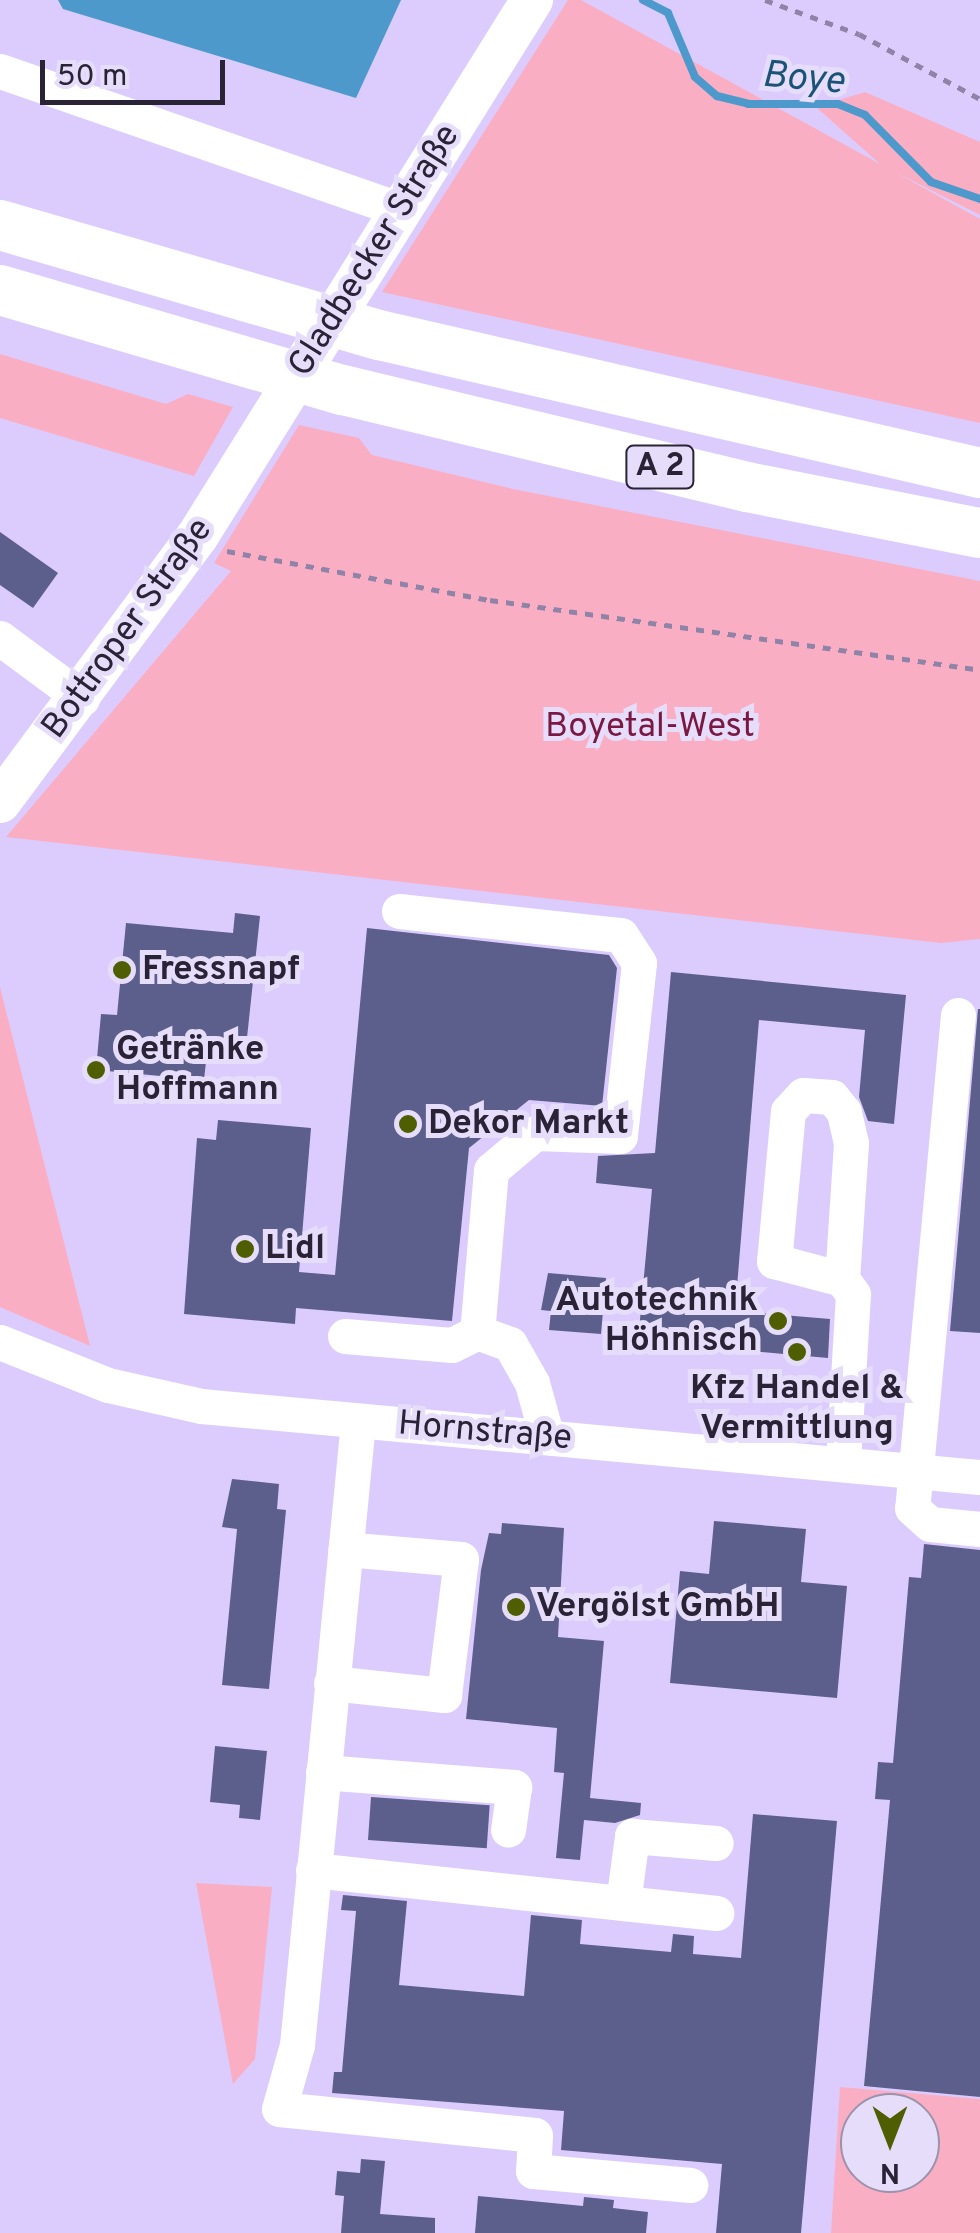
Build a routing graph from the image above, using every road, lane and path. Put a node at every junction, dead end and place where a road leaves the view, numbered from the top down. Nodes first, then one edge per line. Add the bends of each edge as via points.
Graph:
1 (532, 0) edge
2 (765, 0) edge
3 (0, 71) edge
4 (980, 99) edge
5 (401, 210) junction
6 (0, 225) edge
7 (0, 290) edge
8 (980, 473) edge
9 (207, 520) junction
10 (980, 533) edge
11 (0, 638) edge
12 (980, 670) edge
13 (82, 699) junction
14 (0, 802) edge
15 (399, 911) dead end
16 (958, 1014) dead end
17 (842, 1279) junction
18 (477, 1332) junction
19 (345, 1336) dead end
20 (0, 1342) edge
21 (358, 1422) junction
22 (547, 1437) junction
23 (843, 1464) junction
24 (914, 1470) junction
25 (980, 1477) edge
26 (980, 1528) edge
27 (345, 1548) junction
28 (331, 1683) junction
29 (323, 1772) junction
30 (508, 1830) dead end
31 (716, 1844) dead end
32 (313, 1870) junction
33 (623, 1904) junction
34 (716, 1914) dead end
35 (690, 2185) dead end

1 - 5 main road, Gladbecker Straße
2 - 4 path via 860,34
3 - 5 street
5 - 9 main road, Gladbecker Straße
6 - 8 highway, A 2 via 379,336
7 - 10 highway, A 2 via 343,390 746,487
9 - 12 path via 234,554
9 - 13 main road, Bottroper Straße
11 - 13 street
13 - 14 main road, Bottroper Straße
15 - 18 street via 621,935 639,963 620,1136 534,1132 491,1170
16 - 24 street
17 - 17 street via 774,1261 788,1112 804,1095 832,1097 844,1112 851,1143
17 - 23 street via 857,1311
18 - 19 street via 452,1345
18 - 22 street via 510,1344 532,1383
20 - 21 street, Hornstraße via 158,1398
21 - 22 street, Hornstraße
21 - 27 street
22 - 23 street, Hornstraße
23 - 24 street, Hornstraße
24 - 25 street, Hornstraße
24 - 26 street via 915,1516 930,1524
27 - 28 street
27 - 28 street via 461,1559 444,1695
28 - 29 street
29 - 30 street via 514,1787
29 - 32 street
31 - 33 street via 632,1836
32 - 33 street
32 - 35 street via 296,2045 279,2108 535,2136 532,2171
33 - 34 street

